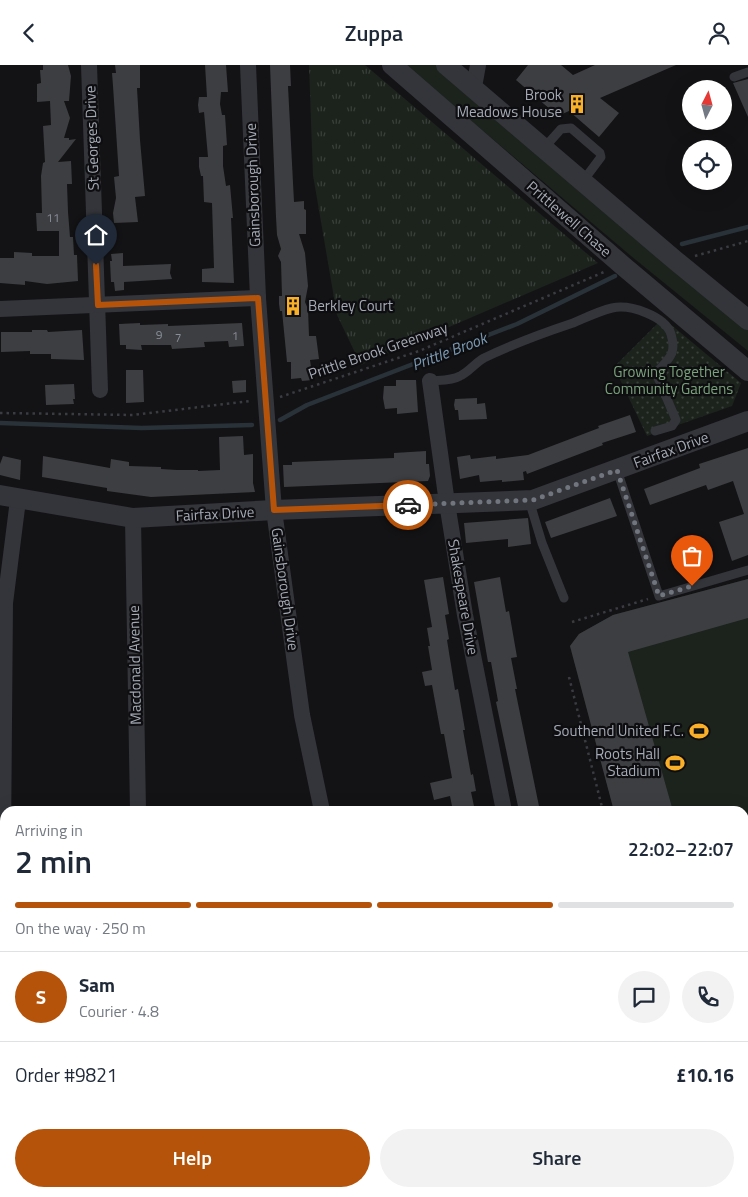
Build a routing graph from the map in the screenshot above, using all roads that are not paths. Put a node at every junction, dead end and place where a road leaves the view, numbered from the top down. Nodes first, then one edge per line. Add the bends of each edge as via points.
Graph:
1 (89, 65) edge
2 (248, 65) edge
3 (392, 65) edge
4 (446, 65) edge
5 (478, 65) edge
6 (748, 72) edge
7 (734, 77) dead end
8 (474, 87) junction
9 (544, 148) junction
10 (583, 181) junction
11 (258, 298) junction
12 (98, 305) junction
13 (0, 309) edge
14 (748, 320) edge
15 (748, 371) edge
16 (430, 381) joint
17 (100, 390) dead end
18 (748, 421) edge
19 (655, 431) dead end
20 (617, 470) junction
21 (9, 498) edge
22 (529, 499) junction
23 (447, 503) junction
24 (274, 510) junction
25 (132, 518) junction
26 (748, 570) edge
27 (564, 598) dead end
28 (3, 806) edge
29 (138, 806) edge
30 (321, 806) edge
31 (503, 806) edge

1 - 12 street, St Georges Drive
2 - 11 street, Gainsborough Drive
3 - 15 street, Prittlewell Chase
4 - 8 street
5 - 8 street
6 - 7 lane
8 - 9 street
9 - 10 street
9 - 10 lane via 561,129 571,128 601,157
10 - 14 street
11 - 12 street
11 - 24 street, Gainsborough Drive
12 - 13 street
12 - 17 street, St Georges Drive
16 - 19 lane via 460,376 482,359 550,330 613,308 628,308 665,323 674,348 672,356 656,373 676,419 672,426
16 - 23 street, Shakespeare Drive
18 - 20 street, Fairfax Drive
20 - 22 street, Fairfax Drive
20 - 26 lane via 659,596
21 - 25 street, Fairfax Drive
21 - 28 street
22 - 23 street, Fairfax Drive
22 - 27 lane
23 - 24 street, Fairfax Drive
23 - 31 street, Shakespeare Drive via 465,615
24 - 25 street, Fairfax Drive
24 - 30 street, Gainsborough Drive via 302,715
25 - 29 street, Macdonald Avenue

